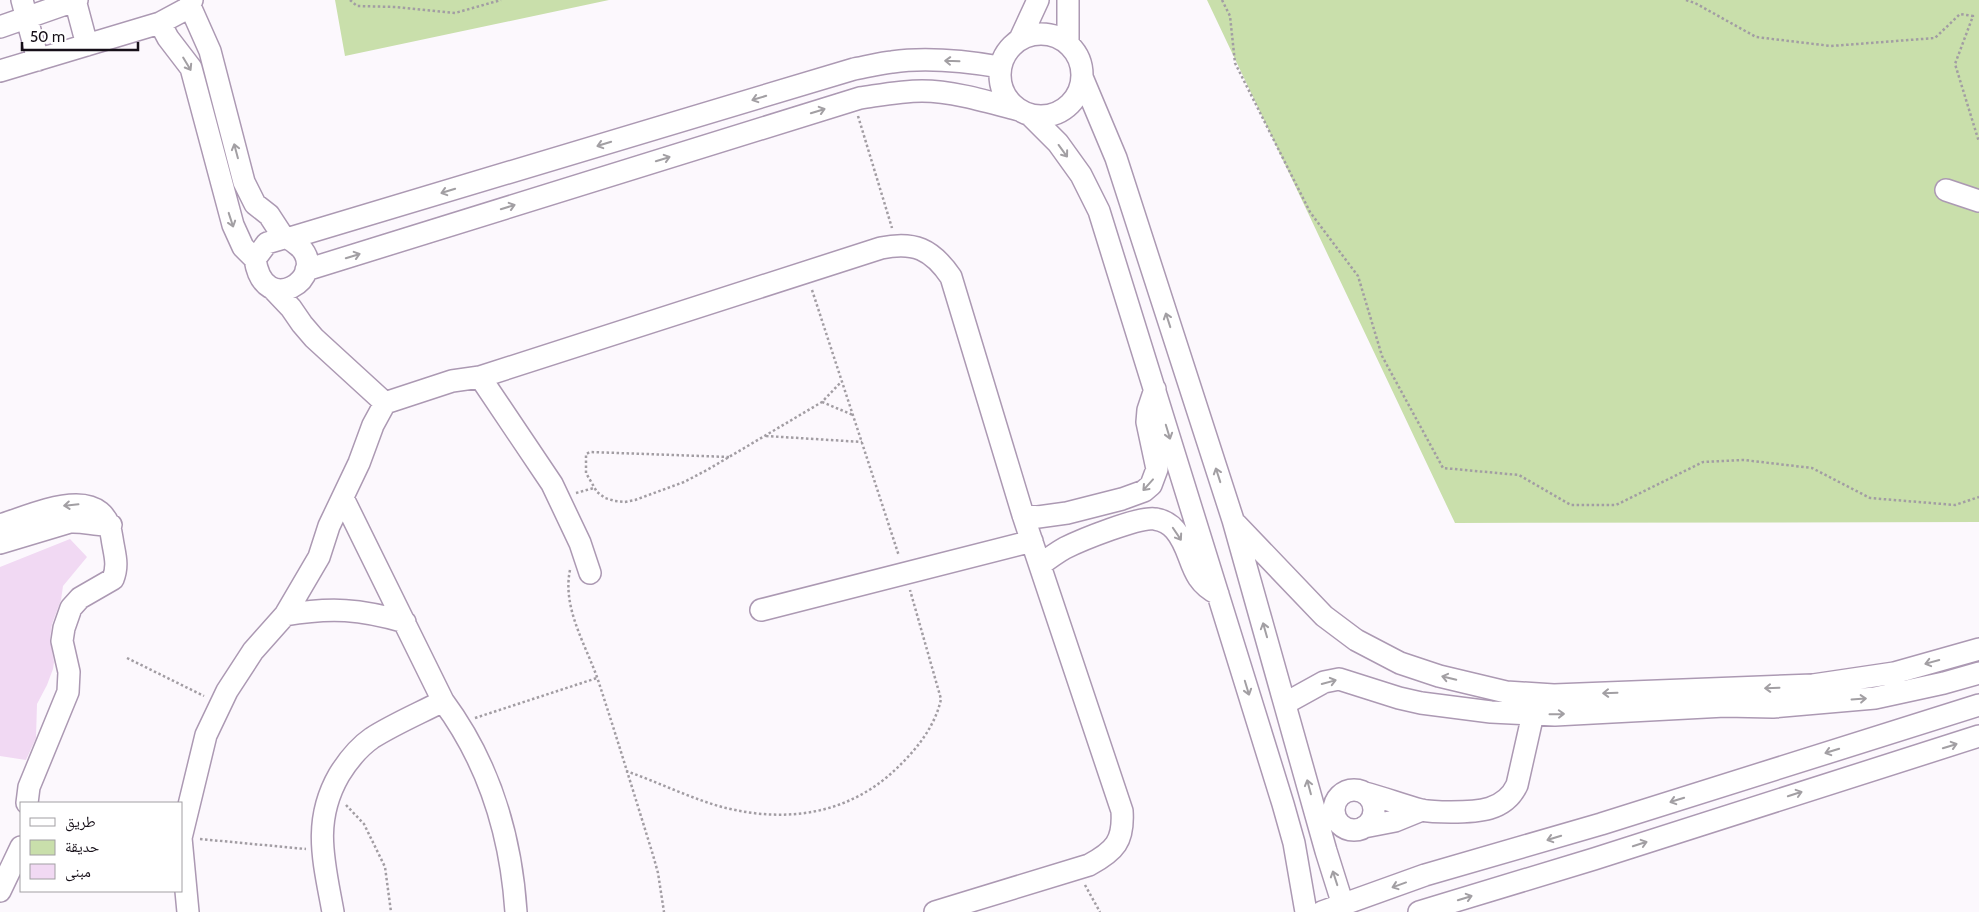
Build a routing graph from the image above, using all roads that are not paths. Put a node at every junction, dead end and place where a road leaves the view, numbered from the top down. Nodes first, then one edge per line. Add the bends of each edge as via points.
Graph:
1 (76, 0) edge
2 (1038, 0) edge
3 (1068, 0) edge
4 (191, 3) edge
5 (25, 9) edge
6 (160, 24) junction
7 (0, 27) edge
8 (1020, 39) junction
9 (1068, 44) junction
10 (87, 45) junction
11 (38, 60) junction
12 (1000, 67) junction
13 (0, 72) edge
14 (1082, 76) junction
15 (1024, 112) junction
16 (1946, 190) dead end
17 (1979, 201) edge
18 (287, 238) junction
19 (255, 260) junction
20 (306, 270) junction
21 (272, 289) junction
22 (480, 377) junction
23 (1155, 389) junction
24 (385, 403) junction
25 (343, 498) junction
26 (1122, 499) junction
27 (1067, 514) junction
28 (1024, 515) junction
29 (1233, 520) junction
30 (1131, 523) junction
31 (0, 525) edge
32 (111, 525) junction
33 (1032, 541) junction
34 (1078, 542) junction
35 (0, 543) edge
36 (1040, 565) junction
37 (590, 574) dead end
38 (1218, 594) junction
39 (761, 610) dead end
40 (285, 615) junction
41 (405, 622) junction
42 (1979, 649) edge
43 (1979, 673) edge
44 (1817, 694) junction
45 (443, 702) junction
46 (1506, 702) junction
47 (1286, 703) junction
48 (1979, 705) edge
49 (1533, 714) junction
50 (1979, 736) edge
51 (1858, 743) junction
52 (1866, 772) junction
53 (1365, 793) junction
54 (27, 802) edge
55 (1315, 809) junction
56 (1422, 810) junction
57 (1288, 822) junction
58 (1364, 827) junction
59 (182, 834) edge
60 (20, 848) edge
61 (182, 849) edge
62 (1326, 851) junction
63 (1297, 856) junction
64 (1425, 876) junction
65 (0, 891) edge
66 (1343, 905) junction
67 (1426, 910) edge
68 (188, 912) edge
69 (333, 912) edge
70 (516, 912) edge
71 (935, 912) edge
72 (1306, 912) edge
73 (1322, 912) edge

1 - 5 street
1 - 10 street
2 - 8 street
3 - 9 street
4 - 6 street
18 -> 4 street via 269,215 255,204 244,182 210,51
5 - 7 street
5 - 11 street
6 - 10 street
6 -> 19 street via 191,68 233,225 243,247
8 - 9 street via 1037,34 1054,36
8 - 12 street via 1007,51
9 - 14 street via 1078,59
10 - 11 street
11 - 13 street
12 - 15 street via 1002,91 1009,102
12 -> 18 street via 926,60 893,61 854,70
14 - 15 street via 1074,100 1065,108 1042,116
29 -> 14 street via 1116,158
20 -> 15 street via 853,100 924,91
15 -> 23 street via 1058,143 1099,211
16 - 17 street
18 - 19 street via 267,244
18 - 20 street via 303,251
19 - 21 street via 260,280
20 - 21 street via 300,283 294,287
21 - 24 street via 314,338
22 - 24 street via 452,381
22 - 28 street via 881,248 914,246 929,253 951,277
22 - 37 street via 552,484 580,543
23 -> 26 street via 1148,410 1156,460 1155,477 1144,491
23 -> 38 street
24 - 25 street
25 - 40 street via 318,557
25 - 41 street
26 - 27 street
26 - 30 street via 1120,514
27 - 28 street
27 - 34 street via 1080,525
28 - 33 street
46 -> 29 street via 1400,663 1356,640 1324,616
47 -> 29 street
30 - 34 street
30 -> 38 street via 1154,518 1175,529 1198,579
32 -> 31 street via 93,506 76,504
32 - 35 street via 70,522
32 - 54 street via 117,559 115,573 107,584 80,598 71,608 62,641 69,672 68,692 30,787
33 - 36 street
33 - 39 street
34 - 36 street
36 - 71 street via 1122,811 1124,828 1118,842 1106,856 1089,865
38 -> 57 street
40 - 41 street via 315,610 346,610
40 - 59 street via 253,651 227,691 206,735
41 - 45 street
42 -> 44 street
44 -> 43 street via 1875,698 1944,684
44 -> 46 street via 1554,695
49 -> 44 street via 1773,707
45 - 69 street via 370,739 347,762 331,790 322,822 322,851
45 - 70 street via 474,749 493,796 508,845
47 -> 46 street via 1324,682 1339,679 1421,703
46 - 49 street
55 -> 47 street
48 - 51 street
49 - 56 street via 1517,784 1505,802 1484,810 1466,812
52 -> 50 street
51 - 52 street
51 -> 64 street
67 -> 52 street
53 - 56 street
53 - 58 street via 1375,810 1372,820
53 - 58 street via 1349,790 1336,801 1334,809 1340,824 1356,830
55 - 57 street via 1304,818
55 - 62 street
56 - 58 street via 1394,821
57 - 63 street
60 - 65 street
61 - 68 street
62 - 63 street via 1316,844 1309,844
66 -> 62 street
63 - 72 street
64 -> 66 street
64 - 67 street
66 - 73 street

